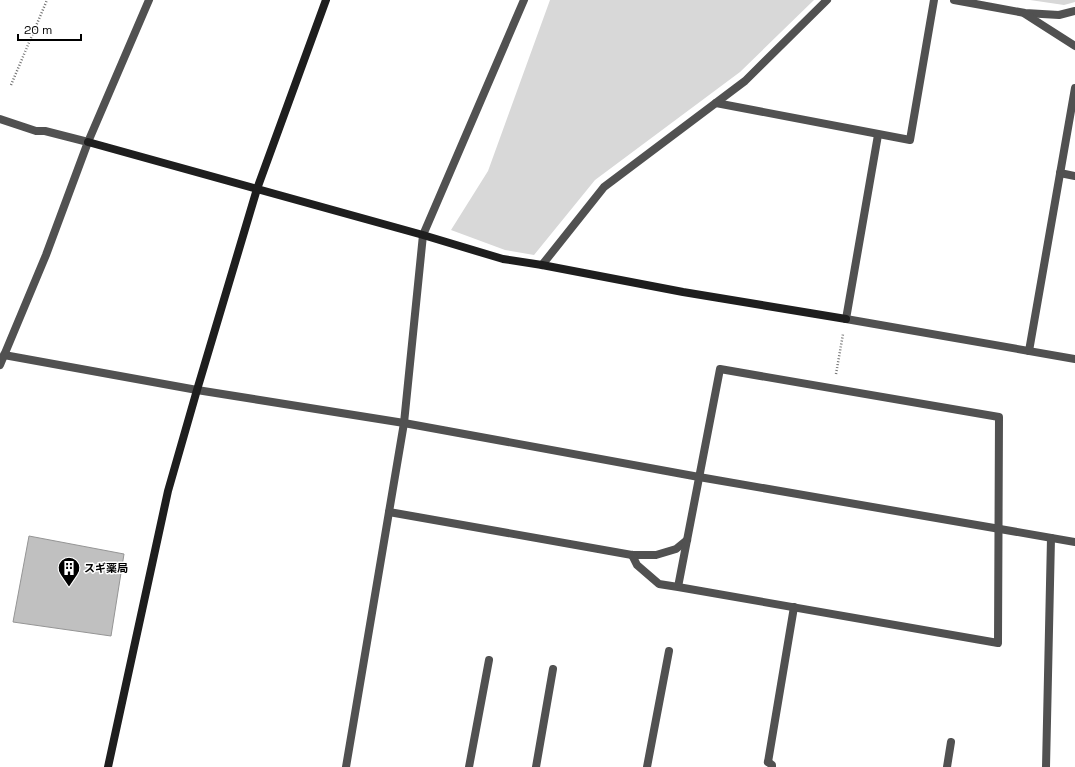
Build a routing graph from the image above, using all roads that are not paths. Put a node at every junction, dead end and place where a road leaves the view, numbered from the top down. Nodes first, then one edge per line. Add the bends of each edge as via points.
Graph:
1 (149, 0) edge
2 (326, 0) edge
3 (524, 0) edge
4 (827, 0) edge
5 (934, 0) edge
6 (954, 0) edge
7 (1075, 11) edge
8 (1025, 13) junction
9 (1075, 46) edge
10 (1075, 88) edge
11 (716, 103) junction
12 (0, 119) edge
13 (878, 135) junction
14 (88, 142) junction
15 (1060, 173) junction
16 (1075, 176) edge
17 (257, 189) junction
18 (423, 235) junction
19 (542, 265) junction
20 (846, 319) junction
21 (1029, 351) junction
22 (4, 355) junction
23 (1075, 359) edge
24 (0, 365) edge
25 (197, 390) junction
26 (404, 423) junction
27 (699, 477) junction
28 (389, 512) junction
29 (998, 529) junction
30 (1051, 538) junction
31 (687, 540) junction
32 (1075, 542) edge
33 (632, 555) junction
34 (678, 587) junction
35 (794, 608) junction
36 (669, 651) dead end
37 (488, 660) dead end
38 (553, 669) dead end
39 (951, 742) dead end
40 (770, 765) edge
41 (108, 767) edge
42 (346, 767) edge
43 (469, 767) edge
44 (536, 767) edge
45 (647, 767) edge
46 (947, 767) edge
47 (1046, 767) edge

1 - 14 street
2 - 17 street
3 - 18 street
4 - 11 street via 745,81
5 - 13 street via 910,140
6 - 8 street
7 - 8 street via 1059,15
8 - 9 street
10 - 15 street
11 - 13 street
11 - 19 street via 604,187
12 - 14 street via 36,131 45,130
13 - 20 street
14 - 17 street
14 - 22 street via 46,255
15 - 16 street
15 - 21 street
17 - 18 street
17 - 25 street
18 - 19 street via 503,259
18 - 26 street
19 - 20 street
20 - 21 street
21 - 23 street
22 - 24 street
22 - 25 street
25 - 26 street
25 - 41 street via 168,491
26 - 27 street
26 - 28 street
27 - 29 street
27 - 29 street via 720,369 999,417
27 - 31 street
28 - 33 street
28 - 42 street
29 - 30 street
29 - 35 street via 998,643
30 - 32 street
30 - 47 street
31 - 33 street via 676,549 656,555
31 - 34 street
33 - 34 street via 636,565 659,584
34 - 35 street
35 - 40 street
36 - 45 street
37 - 43 street
38 - 44 street
39 - 46 street

